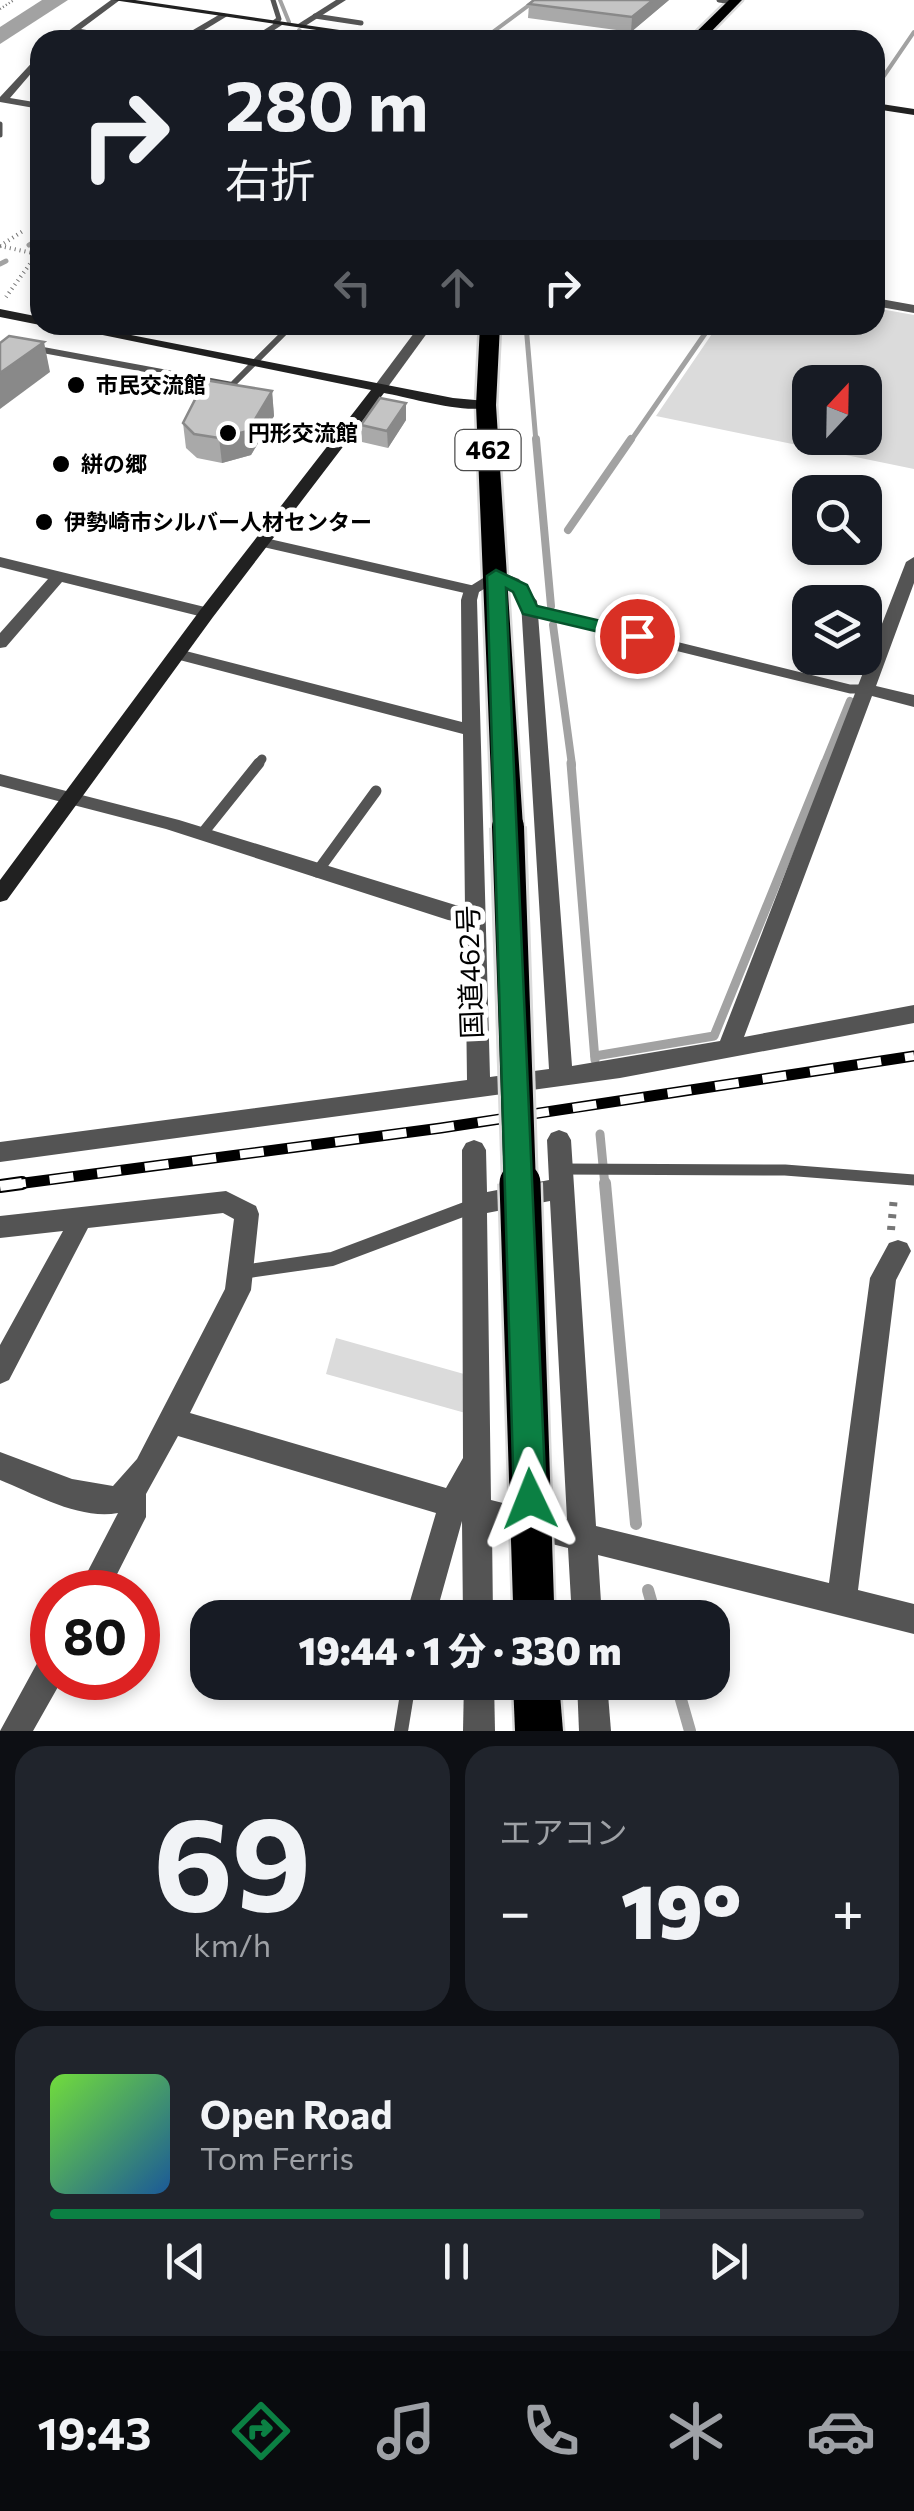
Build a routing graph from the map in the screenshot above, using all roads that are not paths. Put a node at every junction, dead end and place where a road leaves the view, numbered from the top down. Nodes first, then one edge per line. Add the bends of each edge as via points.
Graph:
1 (116, 0) edge
2 (273, 0) edge
3 (342, 0) edge
4 (730, 1) edge
5 (225, 16) junction
6 (315, 16) junction
7 (361, 22) dead end
8 (287, 24) junction
9 (75, 30) edge
10 (199, 30) edge
11 (274, 30) edge
12 (291, 30) edge
13 (330, 30) edge
14 (704, 30) edge
15 (30, 66) edge
16 (21, 74) junction
17 (30, 75) edge
18 (2, 102) edge
19 (30, 105) edge
20 (885, 108) edge
21 (914, 112) edge
22 (0, 124) edge
23 (0, 135) edge
24 (885, 304) edge
25 (914, 308) edge
26 (0, 313) edge
27 (30, 319) edge
28 (110, 335) edge
29 (283, 335) edge
30 (420, 335) edge
31 (490, 335) edge
32 (29, 348) edge
33 (256, 364) junction
34 (380, 388) junction
35 (486, 405) junction
36 (262, 542) junction
37 (0, 562) edge
38 (914, 562) edge
39 (496, 576) junction
40 (58, 577) junction
41 (472, 590) junction
42 (529, 610) junction
43 (207, 614) junction
44 (0, 643) edge
45 (178, 654) junction
46 (865, 689) junction
47 (914, 702) edge
48 (470, 730) junction
49 (262, 759) dead end
50 (0, 780) edge
51 (376, 791) dead end
52 (74, 797) junction
53 (202, 834) junction
54 (317, 872) junction
55 (0, 895) edge
56 (475, 916) junction
57 (914, 1014) edge
58 (729, 1048) junction
59 (561, 1078) junction
60 (478, 1088) junction
61 (559, 1140) dead end
62 (474, 1150) dead end
63 (0, 1152) edge
64 (568, 1175) junction
65 (914, 1180) edge
66 (474, 1205) junction
67 (79, 1218) junction
68 (0, 1227) edge
69 (898, 1251) road end
70 (241, 1272) junction
71 (0, 1371) edge
72 (172, 1421) junction
73 (0, 1466) edge
74 (132, 1490) junction
75 (465, 1507) junction
76 (580, 1536) junction
77 (104, 1570) edge
78 (427, 1600) edge
79 (476, 1600) edge
80 (533, 1600) edge
81 (585, 1600) edge
82 (842, 1601) junction
83 (914, 1618) edge
84 (33, 1700) edge
85 (406, 1700) edge
86 (479, 1700) edge
87 (537, 1700) edge
88 (593, 1700) edge
89 (16, 1731) edge
90 (401, 1731) edge
91 (480, 1731) edge
92 (539, 1731) edge
93 (596, 1731) edge

1 - 5 street
1 - 9 street
2 - 8 lane
3 - 6 street
4 - 14 highway
5 - 8 street
5 - 10 street
6 - 7 lane
6 - 8 street
8 - 11 street
8 - 12 street
8 - 13 street
15 - 16 street
16 - 17 street
16 - 18 street
18 - 19 street
20 - 21 street
22 - 23 lane
24 - 25 street
26 - 27 street
28 - 33 street
29 - 33 lane
30 - 34 street
31 - 35 highway, 国道462号 / 462
32 - 33 lane via 232,385
33 - 34 street
34 - 35 street
34 - 36 street
35 - 39 highway, 国道462号 / 462
36 - 41 lane
36 - 43 street
37 - 40 street
38 - 46 street
39 - 41 street
39 - 42 street via 521,588
39 - 80 highway, 国道462号 / 462, bridge
40 - 43 street
40 - 44 street
41 - 48 street
42 - 46 lane
42 - 59 street
43 - 45 street
45 - 48 street
45 - 52 street
46 - 47 street
46 - 58 street
48 - 56 street
49 - 53 lane
50 - 52 street
51 - 54 lane
52 - 53 street
52 - 55 street
53 - 54 street
54 - 56 street
56 - 60 street
57 - 58 street
58 - 59 street
59 - 60 street
60 - 63 street
61 - 64 street
62 - 66 street
64 - 65 lane via 785,1170
64 - 66 street
64 - 76 street
66 - 70 lane via 358,1254
66 - 75 street via 476,1460
67 - 68 street
67 - 70 street via 226,1202 247,1214
67 - 71 street
69 - 82 street via 883,1278
70 - 72 street
72 - 74 street
72 - 75 street
73 - 74 street via 89,1497 114,1500
74 - 77 street via 132,1516
75 - 76 street
75 - 78 street
75 - 79 street
76 - 81 street
76 - 82 street
82 - 83 street
84 - 89 street
85 - 90 lane
86 - 91 street
87 - 92 highway
88 - 93 street

